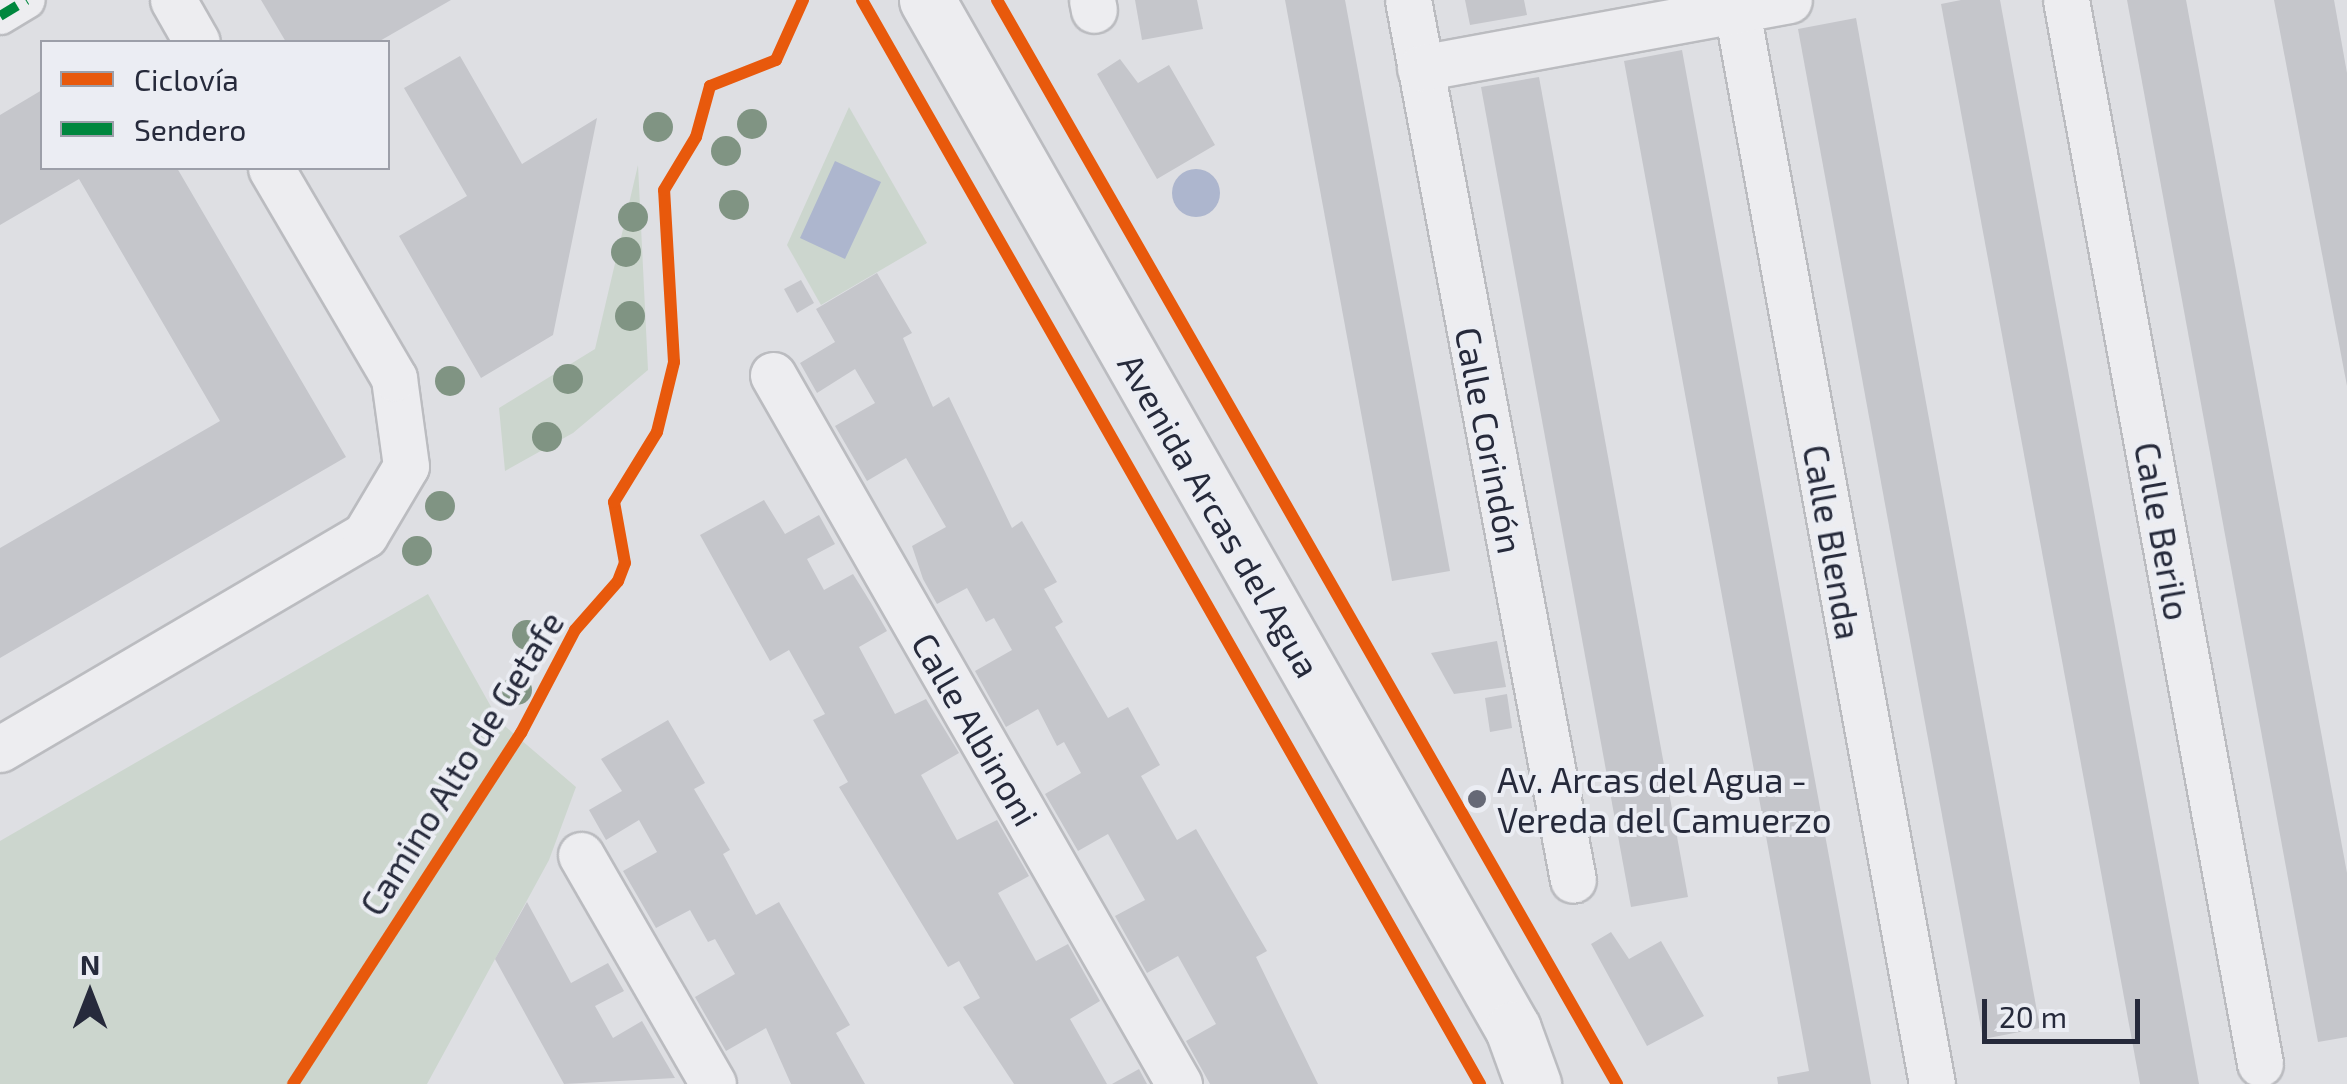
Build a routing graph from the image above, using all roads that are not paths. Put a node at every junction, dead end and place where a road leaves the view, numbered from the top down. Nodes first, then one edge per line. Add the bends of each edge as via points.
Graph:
1 (27, 0) edge
2 (172, 0) edge
3 (927, 0) edge
4 (1408, 0) edge
5 (1788, 0) edge
6 (2066, 0) edge
7 (1735, 5) edge
8 (0, 16) edge
9 (197, 40) edge
10 (1420, 68) junction
11 (271, 170) edge
12 (773, 374) dead end
13 (0, 749) edge
14 (581, 855) dead end
15 (1573, 880) dead end
16 (1514, 1029) junction
17 (2260, 1063) dead end
18 (713, 1084) edge
19 (1179, 1084) edge
20 (1533, 1084) edge
21 (1572, 1084) edge
22 (1932, 1084) edge

1 - 8 street
2 - 9 street
3 - 16 street, Avenida Arcas del Agua
4 - 10 street, Calle Corindón
5 - 7 street
6 - 17 street, Calle Berilo
7 - 10 street
7 - 22 street, Calle Blenda
10 - 15 street, Calle Corindón
11 - 13 street via 394,378 406,466 365,535
12 - 19 street, Calle Albinoni
14 - 18 street
16 - 20 street, Avenida Arcas del Agua
16 - 21 street, Avenida Arcas del Agua

